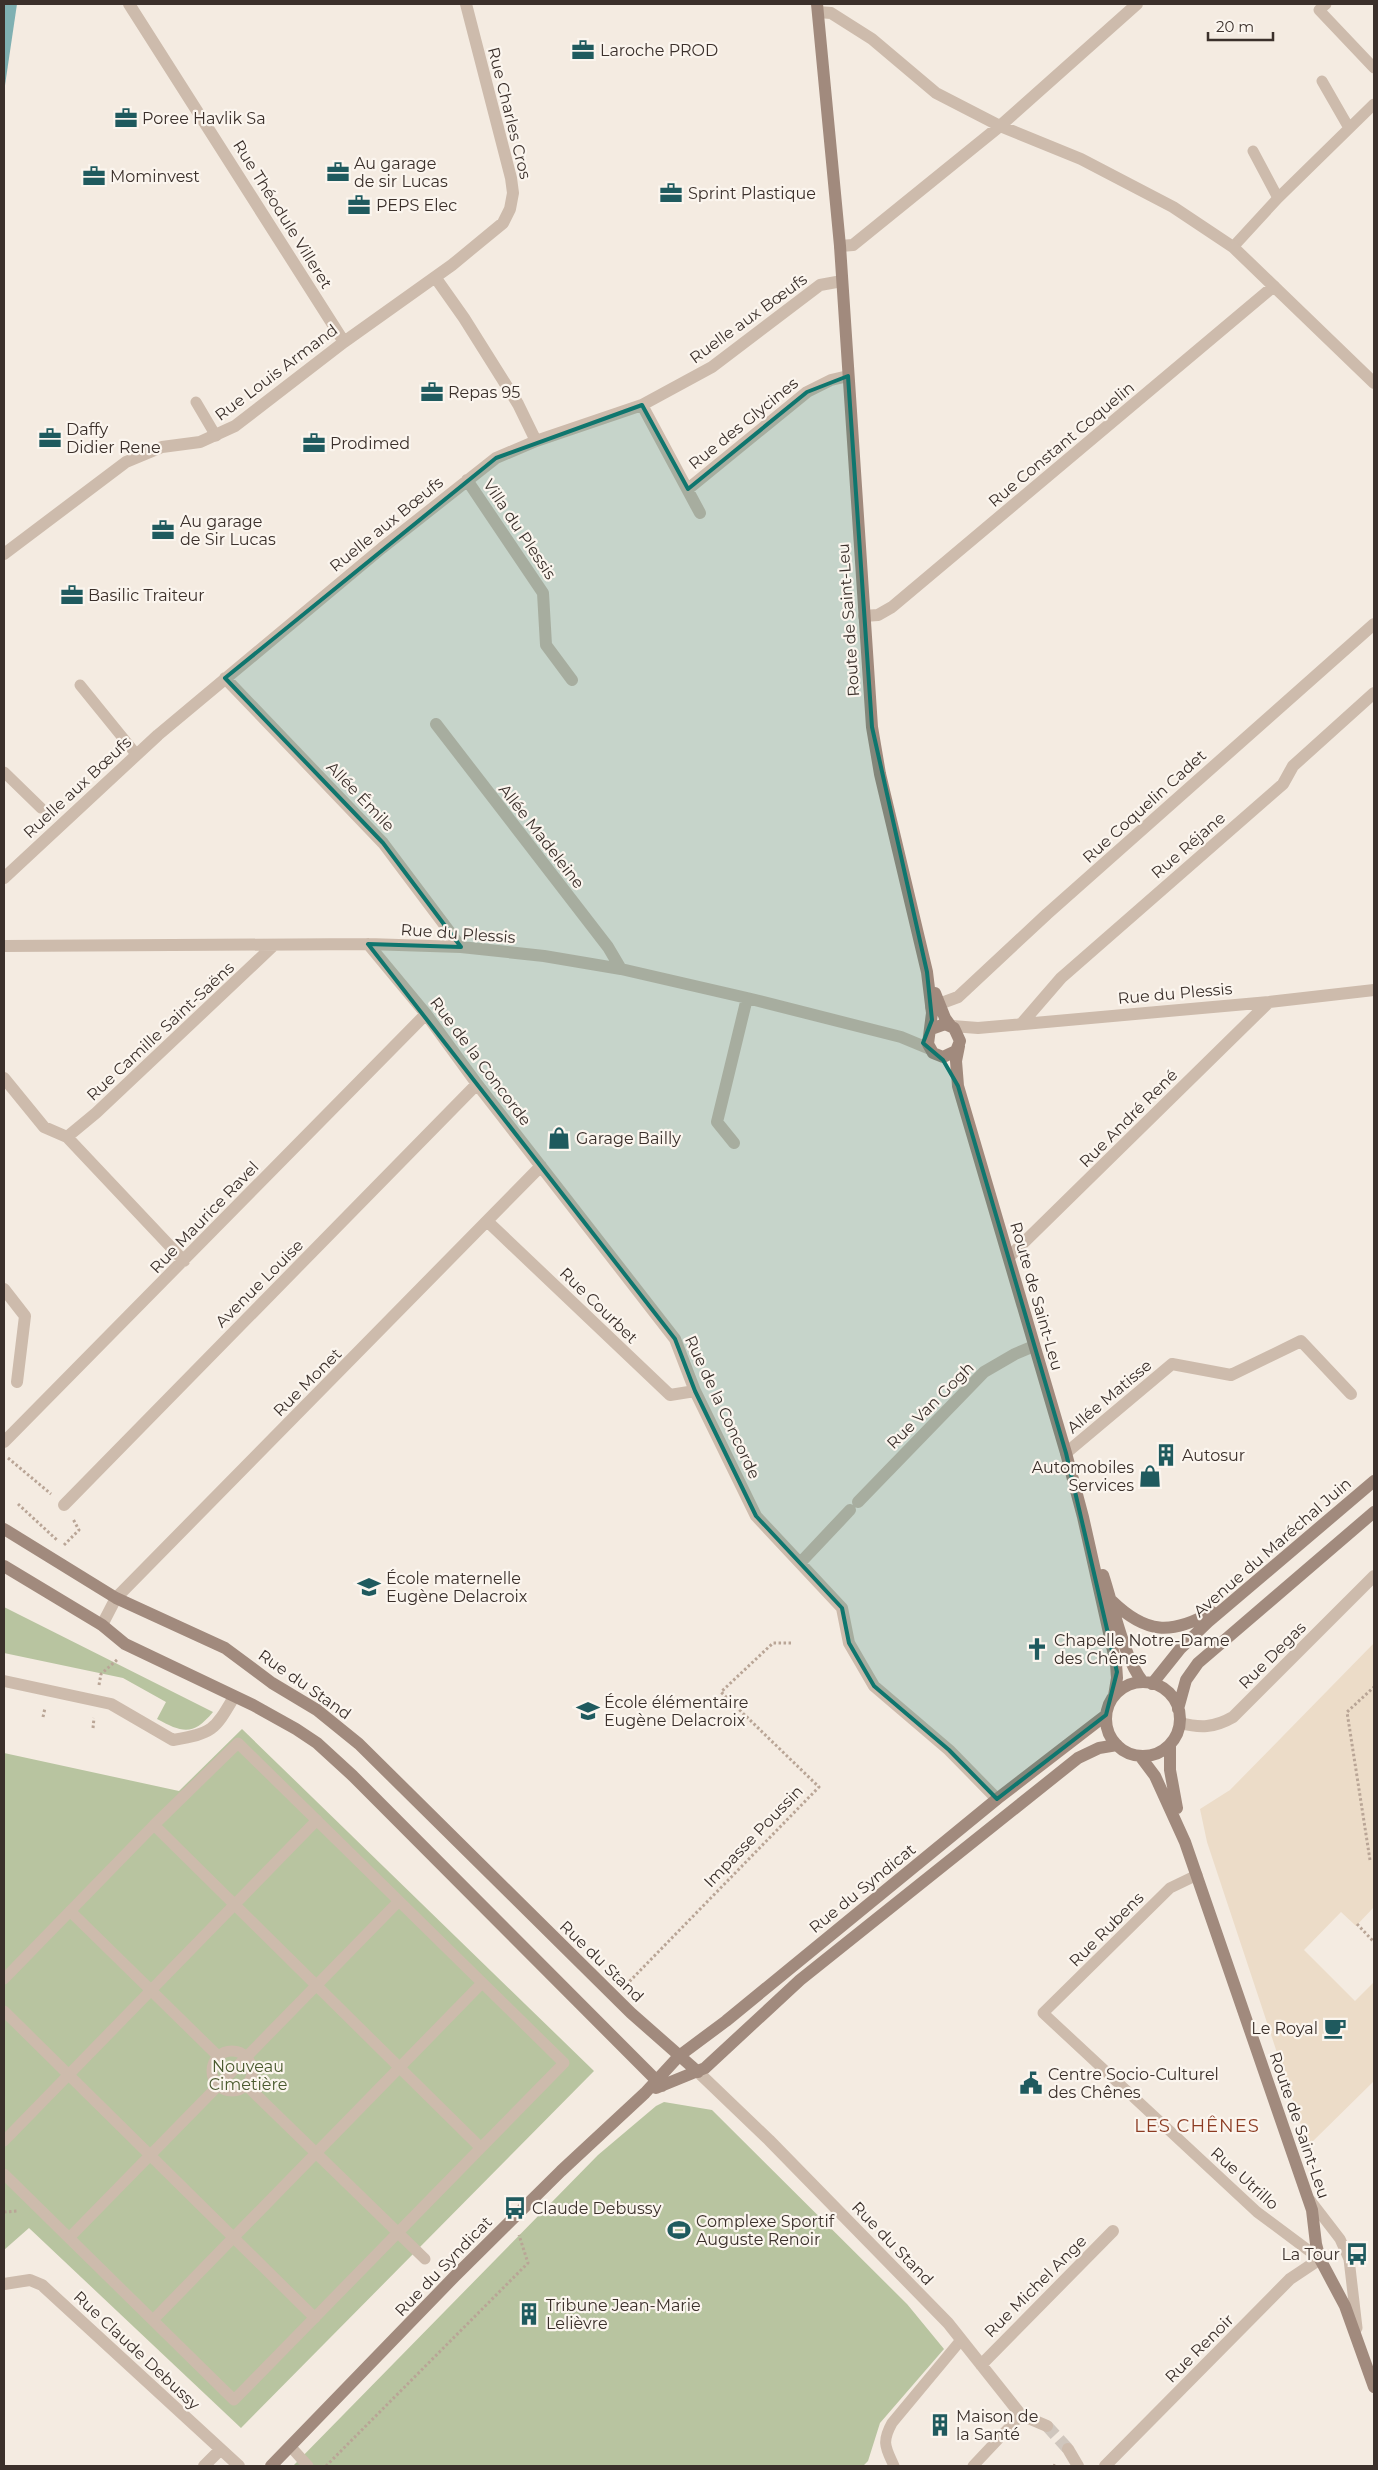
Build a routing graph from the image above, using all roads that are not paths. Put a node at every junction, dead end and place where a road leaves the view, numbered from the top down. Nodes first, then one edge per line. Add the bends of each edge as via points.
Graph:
1 (129, 4) edge
2 (466, 4) edge
3 (1137, 4) edge
4 (1326, 4) edge
5 (818, 8) edge
6 (1374, 68) edge
7 (1322, 81) dead end
8 (1374, 104) edge
9 (1000, 126) junction
10 (1350, 128) junction
11 (1253, 151) dead end
12 (1278, 198) junction
13 (1233, 247) junction
14 (840, 252) junction
15 (452, 265) joint
16 (435, 277) junction
17 (842, 281) junction
18 (1274, 286) junction
19 (344, 342) junction
20 (848, 376) junction
21 (1374, 383) edge
22 (196, 402) dead end
23 (642, 405) junction
24 (216, 436) junction
25 (536, 441) junction
26 (467, 480) junction
27 (688, 489) junction
28 (700, 513) dead end
29 (4, 554) edge
30 (864, 616) junction
31 (1374, 624) edge
32 (224, 678) junction
33 (572, 680) dead end
34 (80, 685) dead end
35 (1374, 693) edge
36 (436, 724) dead end
37 (136, 754) junction
38 (4, 772) edge
39 (41, 808) dead end
40 (4, 878) edge
41 (368, 944) junction
42 (4, 946) edge
43 (273, 946) junction
44 (461, 947) junction
45 (621, 969) junction
46 (1374, 990) edge
47 (747, 998) junction
48 (1269, 1002) junction
49 (935, 1006) junction
50 (426, 1014) junction
51 (1023, 1022) junction
52 (951, 1026) junction
53 (978, 1028) junction
54 (930, 1032) junction
55 (902, 1038) junction
56 (960, 1044) junction
57 (934, 1052) junction
58 (4, 1078) edge
59 (477, 1084) junction
60 (958, 1086) junction
61 (67, 1137) junction
62 (734, 1143) dead end
63 (540, 1166) junction
64 (487, 1221) junction
65 (1009, 1257) junction
66 (184, 1261) junction
67 (4, 1289) edge
68 (1034, 1346) junction
69 (17, 1382) dead end
70 (695, 1391) junction
71 (1351, 1394) dead end
72 (4, 1442) edge
73 (1066, 1453) junction
74 (1374, 1481) edge
75 (64, 1505) dead end
76 (1374, 1512) edge
77 (1083, 1517) junction
78 (4, 1529) edge
79 (801, 1562) junction
80 (4, 1566) edge
81 (1374, 1576) edge
82 (116, 1598) junction
83 (1112, 1601) junction
84 (1229, 1603) junction
85 (102, 1625) junction
86 (4, 1681) edge
87 (1148, 1683) junction
88 (234, 1696) junction
89 (1114, 1696) junction
90 (1178, 1709) junction
91 (1106, 1715) junction
92 (1180, 1723) junction
93 (1170, 1745) junction
94 (1117, 1746) junction
95 (1140, 1756) junction
96 (997, 1799) junction
97 (317, 1820) junction
98 (154, 1825) junction
99 (1185, 1842) junction
100 (1197, 1875) junction
101 (399, 1901) junction
102 (234, 1905) junction
103 (70, 1911) junction
104 (4, 1979) edge
105 (482, 1983) junction
106 (316, 1985) junction
107 (151, 1990) junction
108 (4, 2011) edge
109 (1043, 2014) joint
110 (218, 2056) junction
111 (679, 2056) junction
112 (246, 2057) junction
113 (399, 2067) junction
114 (698, 2072) junction
115 (68, 2075) junction
116 (659, 2083) junction
117 (218, 2085) junction
118 (246, 2085) junction
119 (4, 2141) edge
120 (481, 2148) junction
121 (316, 2152) junction
122 (150, 2156) junction
123 (4, 2174) edge
124 (1306, 2196) junction
125 (1113, 2231) dead end
126 (398, 2233) junction
127 (233, 2237) junction
128 (69, 2238) junction
129 (1320, 2259) junction
130 (425, 2260) dead end
131 (4, 2284) edge
132 (315, 2318) junction
133 (153, 2320) junction
134 (961, 2340) junction
135 (1360, 2345) junction
136 (981, 2365) junction
137 (1374, 2387) edge
138 (1022, 2415) junction
139 (1047, 2426) tunnel mouth
140 (290, 2446) junction
141 (1068, 2449) tunnel mouth
142 (220, 2450) junction
143 (204, 2466) edge
144 (239, 2466) edge
145 (271, 2466) edge
146 (308, 2466) edge
147 (894, 2466) edge
148 (973, 2466) edge
149 (1078, 2466) edge
150 (1105, 2466) edge

1 - 19 street, Rue Théodule Villeret
2 - 15 street, Rue Charles Cros via 513,192 510,209 502,223
3 - 9 street
4 - 6 lane via 1319,10
5 - 9 street via 872,39 936,93
5 - 14 street, Route de Saint-Leu
7 - 10 lane
8 - 10 lane
9 - 13 street via 1081,159 1173,207
9 - 14 street via 853,245
10 - 12 lane
11 - 12 lane
12 - 13 lane
13 - 18 street
14 - 17 street, Route de Saint-Leu
15 - 16 street, Rue Louis Armand
16 - 19 street, Rue Louis Armand
16 - 25 street via 518,404
17 - 20 street, Route de Saint-Leu
17 - 23 street, Ruelle aux Bœufs via 820,285 712,367
18 - 21 street
18 - 30 street, Rue Constant Coquelin via 892,608 878,615
19 - 24 street, Rue Louis Armand via 235,426
20 - 27 street, Rue des Glycines via 807,392
20 - 30 street, Route de Saint-Leu
22 - 24 lane
23 - 25 street, Ruelle aux Bœufs
23 - 27 street
24 - 29 street, Rue Louis Armand via 200,442 162,446 126,462
25 - 26 street, Ruelle aux Bœufs via 496,458
26 - 32 street, Ruelle aux Bœufs
26 - 33 street, Villa du Plessis via 544,593 546,645
27 - 28 street
30 - 49 street, Route de Saint-Leu via 874,744
31 - 49 street, Rue Coquelin Cadet via 958,997
32 - 37 street, Ruelle aux Bœufs
32 - 44 street, Allée Émile via 384,843
34 - 37 lane
35 - 51 street, Rue Réjane via 1294,766 1283,784 1061,978
36 - 45 street, Allée Madeleine via 608,947
37 - 40 street, Ruelle aux Bœufs
38 - 39 lane
41 - 43 street, Rue du Plessis
41 - 44 street, Rue du Plessis
41 - 50 street, Rue de la Concorde
42 - 43 street, Rue du Plessis
43 - 61 street, Rue Camille Saint-Saëns
44 - 45 street, Rue du Plessis
45 - 47 street, Rue du Plessis
46 - 48 street, Rue du Plessis
47 - 55 street, Rue du Plessis
47 - 62 street via 717,1122
48 - 51 street, Rue du Plessis
48 - 65 street, Rue André René
49 - 52 street, Route de Saint-Leu
49 - 54 street, Route de Saint-Leu
50 - 59 street, Rue de la Concorde
50 - 66 street, Rue Maurice Ravel
51 - 53 street, Rue du Plessis
52 - 53 street, Rue du Plessis
52 - 54 street via 940,1024
52 - 56 street via 958,1031
53 - 56 street, Rue du Plessis via 964,1035
54 - 55 street, Rue du Plessis via 921,1038
54 - 57 street
55 - 57 street, Rue du Plessis
56 - 57 street via 948,1056
56 - 60 street, Route de Saint-Leu via 956,1061
57 - 60 street, Route de Saint-Leu via 947,1066
58 - 61 street via 44,1127
59 - 63 street, Rue de la Concorde
59 - 75 street, Avenue Louise
60 - 65 street, Route de Saint-Leu
61 - 66 street
63 - 64 street, Rue Monet
63 - 70 street, Rue de la Concorde via 675,1339
64 - 70 street, Rue Courbet via 670,1395
64 - 82 street, Rue Monet
65 - 68 street, Route de Saint-Leu
66 - 72 street, Rue Maurice Ravel
67 - 69 street via 25,1316
68 - 73 street, Route de Saint-Leu
68 - 79 street, Rue Van Gogh via 984,1372
70 - 79 street, Rue de la Concorde via 756,1516
71 - 73 street, Allée Matisse via 1300,1341 1231,1376 1172,1364
73 - 77 street, Route de Saint-Leu
74 - 84 street, Avenue du Maréchal Juin
76 - 90 street via 1198,1663 1186,1680
77 - 83 street, Route de Saint-Leu
77 - 89 street, Route de Saint-Leu via 1116,1664
78 - 82 street, Rue du Stand
79 - 96 street, Rue de la Concorde via 842,1608 849,1643 874,1686 949,1750
80 - 85 street
81 - 92 street, Rue Degas via 1232,1717 1205,1728
82 - 85 street, Rue Monet
82 - 111 street, Rue du Stand via 225,1648 256,1672 333,1721
83 - 84 street via 1138,1622 1173,1629
83 - 87 street, Route de Saint-Leu via 1127,1650
84 - 87 street, Avenue du Maréchal Juin
85 - 88 street via 125,1644
86 - 88 street via 111,1704 173,1740 214,1730
87 - 89 street via 1126,1686
87 - 90 street via 1169,1693
88 - 116 street via 296,1729 354,1776
89 - 91 street
90 - 92 street
91 - 94 street via 1107,1729
91 - 96 street, Rue du Syndicat
92 - 93 street
93 - 95 street via 1156,1754
93 - 99 street, Route de Saint-Leu via 1171,1785
94 - 95 street
94 - 114 street, Rue du Syndicat via 1099,1748 1078,1758 815,1968 721,2055
95 - 99 street, Route de Saint-Leu via 1156,1776
96 - 111 street, Rue du Syndicat
97 - 98 lane via 238,1743
97 - 101 lane
97 - 102 lane
98 - 102 lane
98 - 103 lane
99 - 100 street, Route de Saint-Leu
100 - 109 lane, Rue Rubens via 1170,1888
100 - 124 street, Route de Saint-Leu
101 - 105 lane
101 - 106 lane
102 - 106 lane
102 - 107 lane
103 - 104 lane
103 - 107 lane
105 - 113 lane
105 - 120 lane via 564,2063
106 - 112 lane
106 - 113 lane
107 - 110 lane
107 - 115 lane
108 - 115 lane
109 - 129 lane, Rue Utrillo via 1256,2212
110 - 112 lane via 227,2051 238,2051
110 - 117 lane via 212,2066
111 - 114 street, Rue du Stand
111 - 116 street, Rue du Syndicat
112 - 117 lane
112 - 118 lane via 252,2066 252,2076
113 - 120 lane
113 - 121 lane
114 - 116 street, Rue du Syndicat
114 - 134 street, Rue du Stand via 770,2140
115 - 119 lane
115 - 122 lane
116 - 140 street, Rue du Syndicat via 513,2218
117 - 118 lane via 228,2090 238,2090
117 - 122 lane
118 - 121 lane
120 - 126 lane
121 - 126 lane
121 - 127 lane
122 - 127 lane
122 - 128 lane
123 - 128 lane
124 - 129 street, Route de Saint-Leu via 1314,2220
124 - 135 lane via 1340,2239 1349,2259
125 - 136 street, Rue Michel Ange
126 - 130 lane
126 - 132 lane
127 - 132 lane
127 - 133 lane
128 - 133 lane
129 - 135 street, Route de Saint-Leu via 1345,2306
129 - 150 street, Rue Renoir via 1290,2279
131 - 142 street, Rue Claude Debussy via 30,2280 42,2285
132 - 133 lane via 234,2400
134 - 136 street, Rue du Stand
134 - 147 lane via 892,2423 884,2449
135 - 137 street, Route de Saint-Leu
136 - 138 street, Rue du Stand
138 - 139 street, Rue du Stand
138 - 148 lane
140 - 145 street, Rue du Syndicat
140 - 146 lane
141 - 149 street
142 - 143 street
142 - 144 street, Rue Claude Debussy

